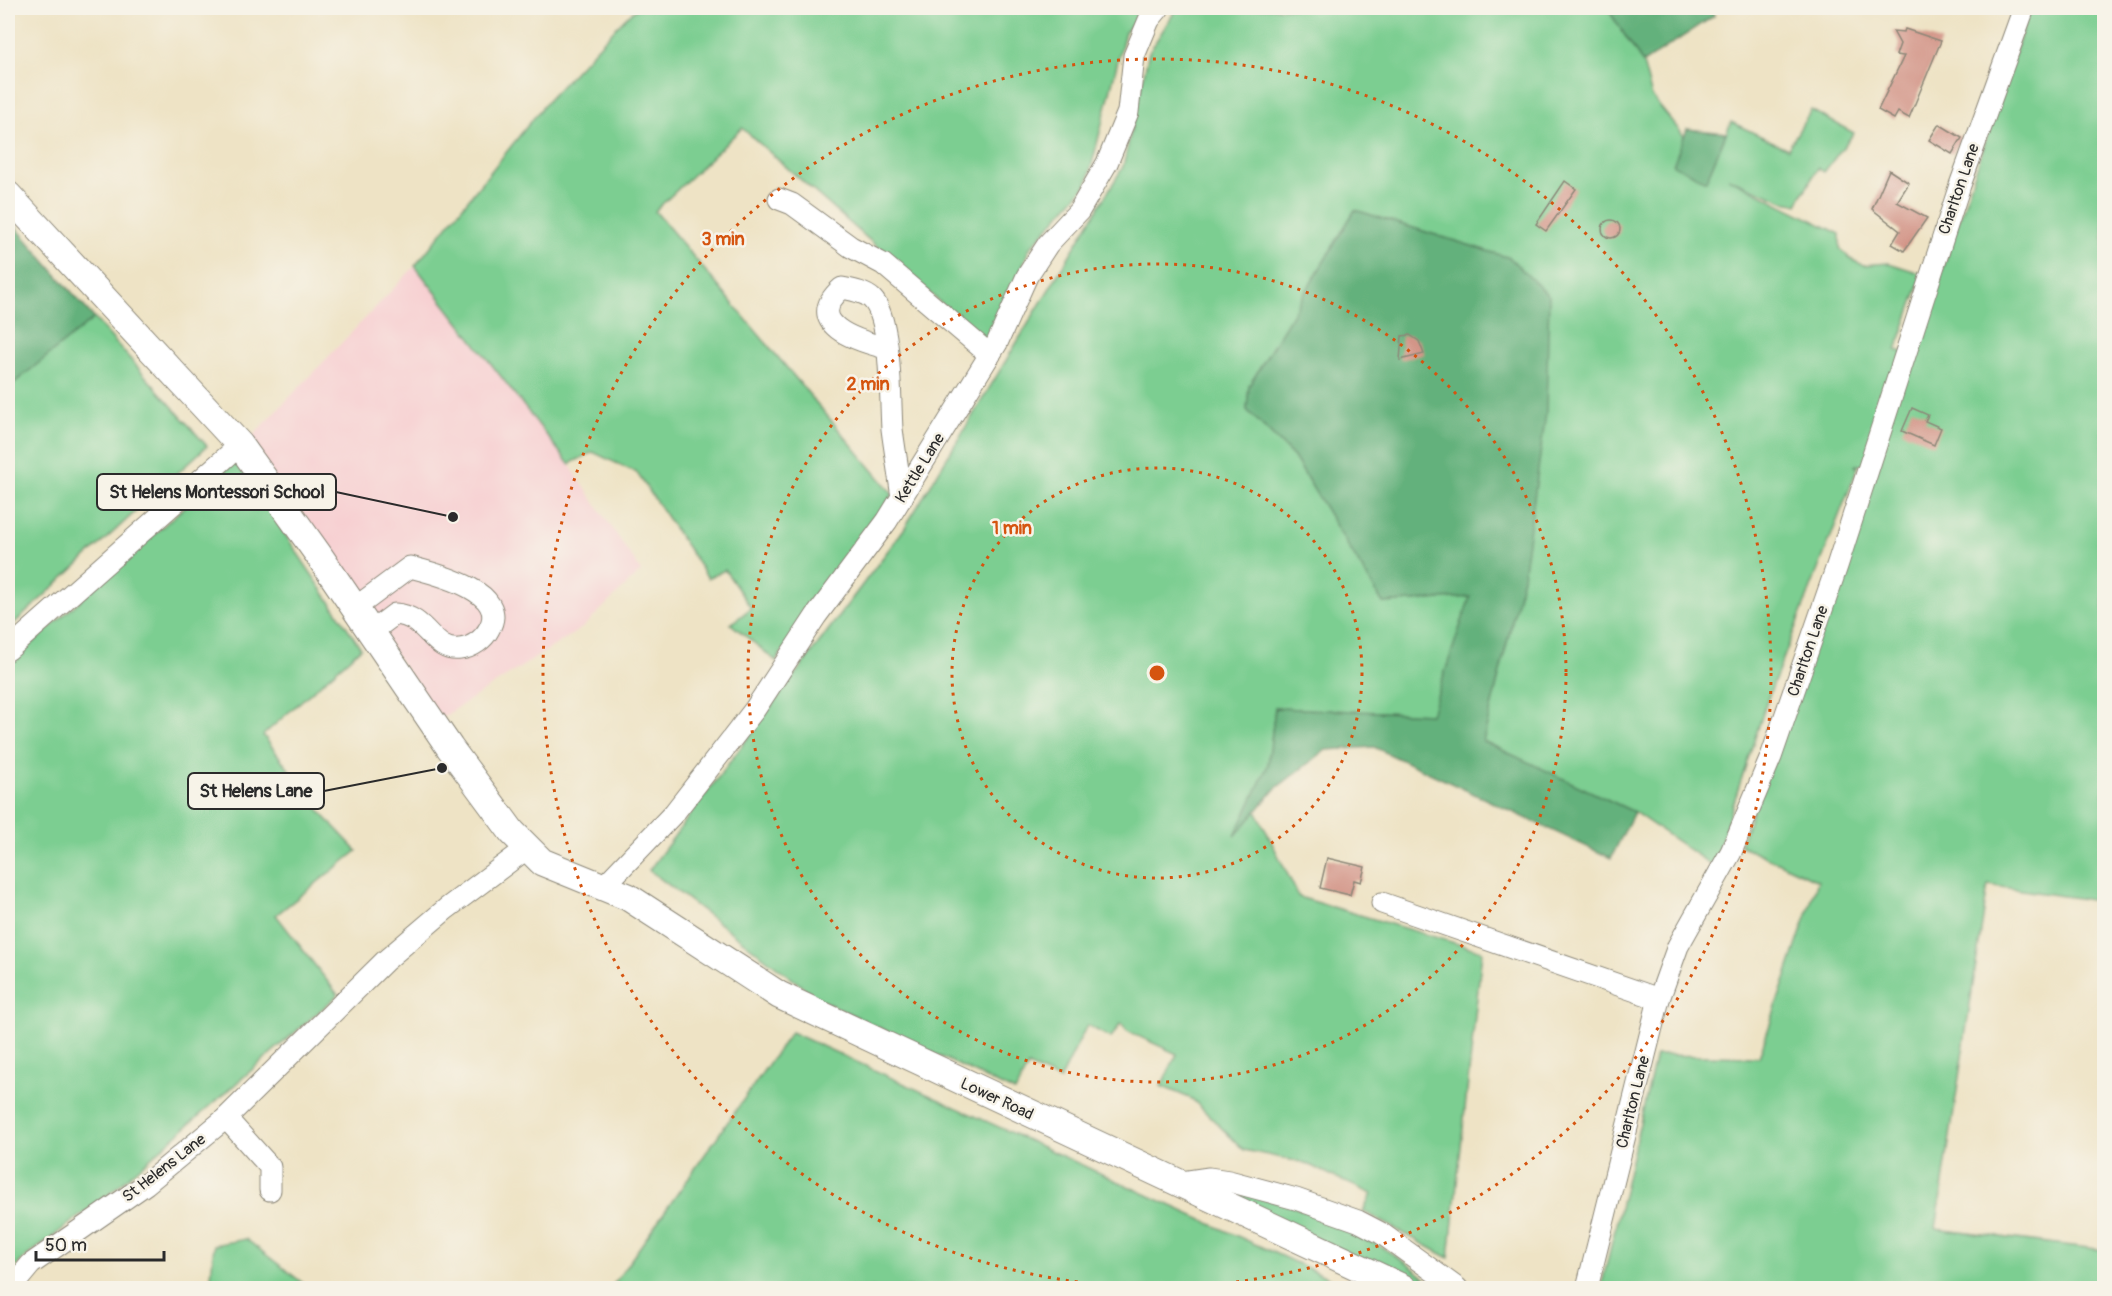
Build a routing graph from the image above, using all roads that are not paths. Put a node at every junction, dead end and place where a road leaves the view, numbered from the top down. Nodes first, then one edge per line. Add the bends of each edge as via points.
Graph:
1 (1159, 8) edge
2 (2024, 8) edge
3 (8, 195) edge
4 (779, 199) dead end
5 (886, 348) dead end
6 (990, 355) junction
7 (240, 445) junction
8 (902, 498) junction
9 (355, 608) junction
10 (371, 632) junction
11 (8, 650) edge
12 (526, 849) junction
13 (604, 886) junction
14 (1382, 903) dead end
15 (1659, 999) junction
16 (226, 1118) junction
17 (1175, 1183) junction
18 (270, 1190) dead end
19 (11, 1288) edge
20 (1404, 1288) edge
21 (1457, 1288) edge
22 (1587, 1288) edge

1 - 6 street, Kettle Lane via 1149,20 1134,56 1128,112 1107,163 1078,212 1048,244 1027,276
2 - 15 street, Charlton Lane via 1960,185 1771,757 1731,852 1678,946
3 - 7 main road, Lower Road
4 - 6 street via 883,264
5 - 8 street
6 - 8 street, Kettle Lane
7 - 9 main road, Lower Road
7 - 11 street
8 - 13 street, Kettle Lane via 816,616 755,709 674,813
9 - 10 main road, Lower Road
9 - 10 street via 410,567 460,582 478,593 493,615 485,636 462,650 444,647 420,622 404,614 395,614
10 - 12 main road, Lower Road
12 - 13 main road, Lower Road via 542,862
12 - 16 street, St Helens Lane via 446,909 385,962
13 - 17 main road, Lower Road via 628,897 779,995
14 - 15 street
15 - 22 street, Charlton Lane
16 - 18 street via 270,1167
16 - 19 street, St Helens Lane via 146,1184 31,1264
17 - 20 main road, Lower Road
17 - 21 street via 1209,1178 1229,1181 1358,1221

